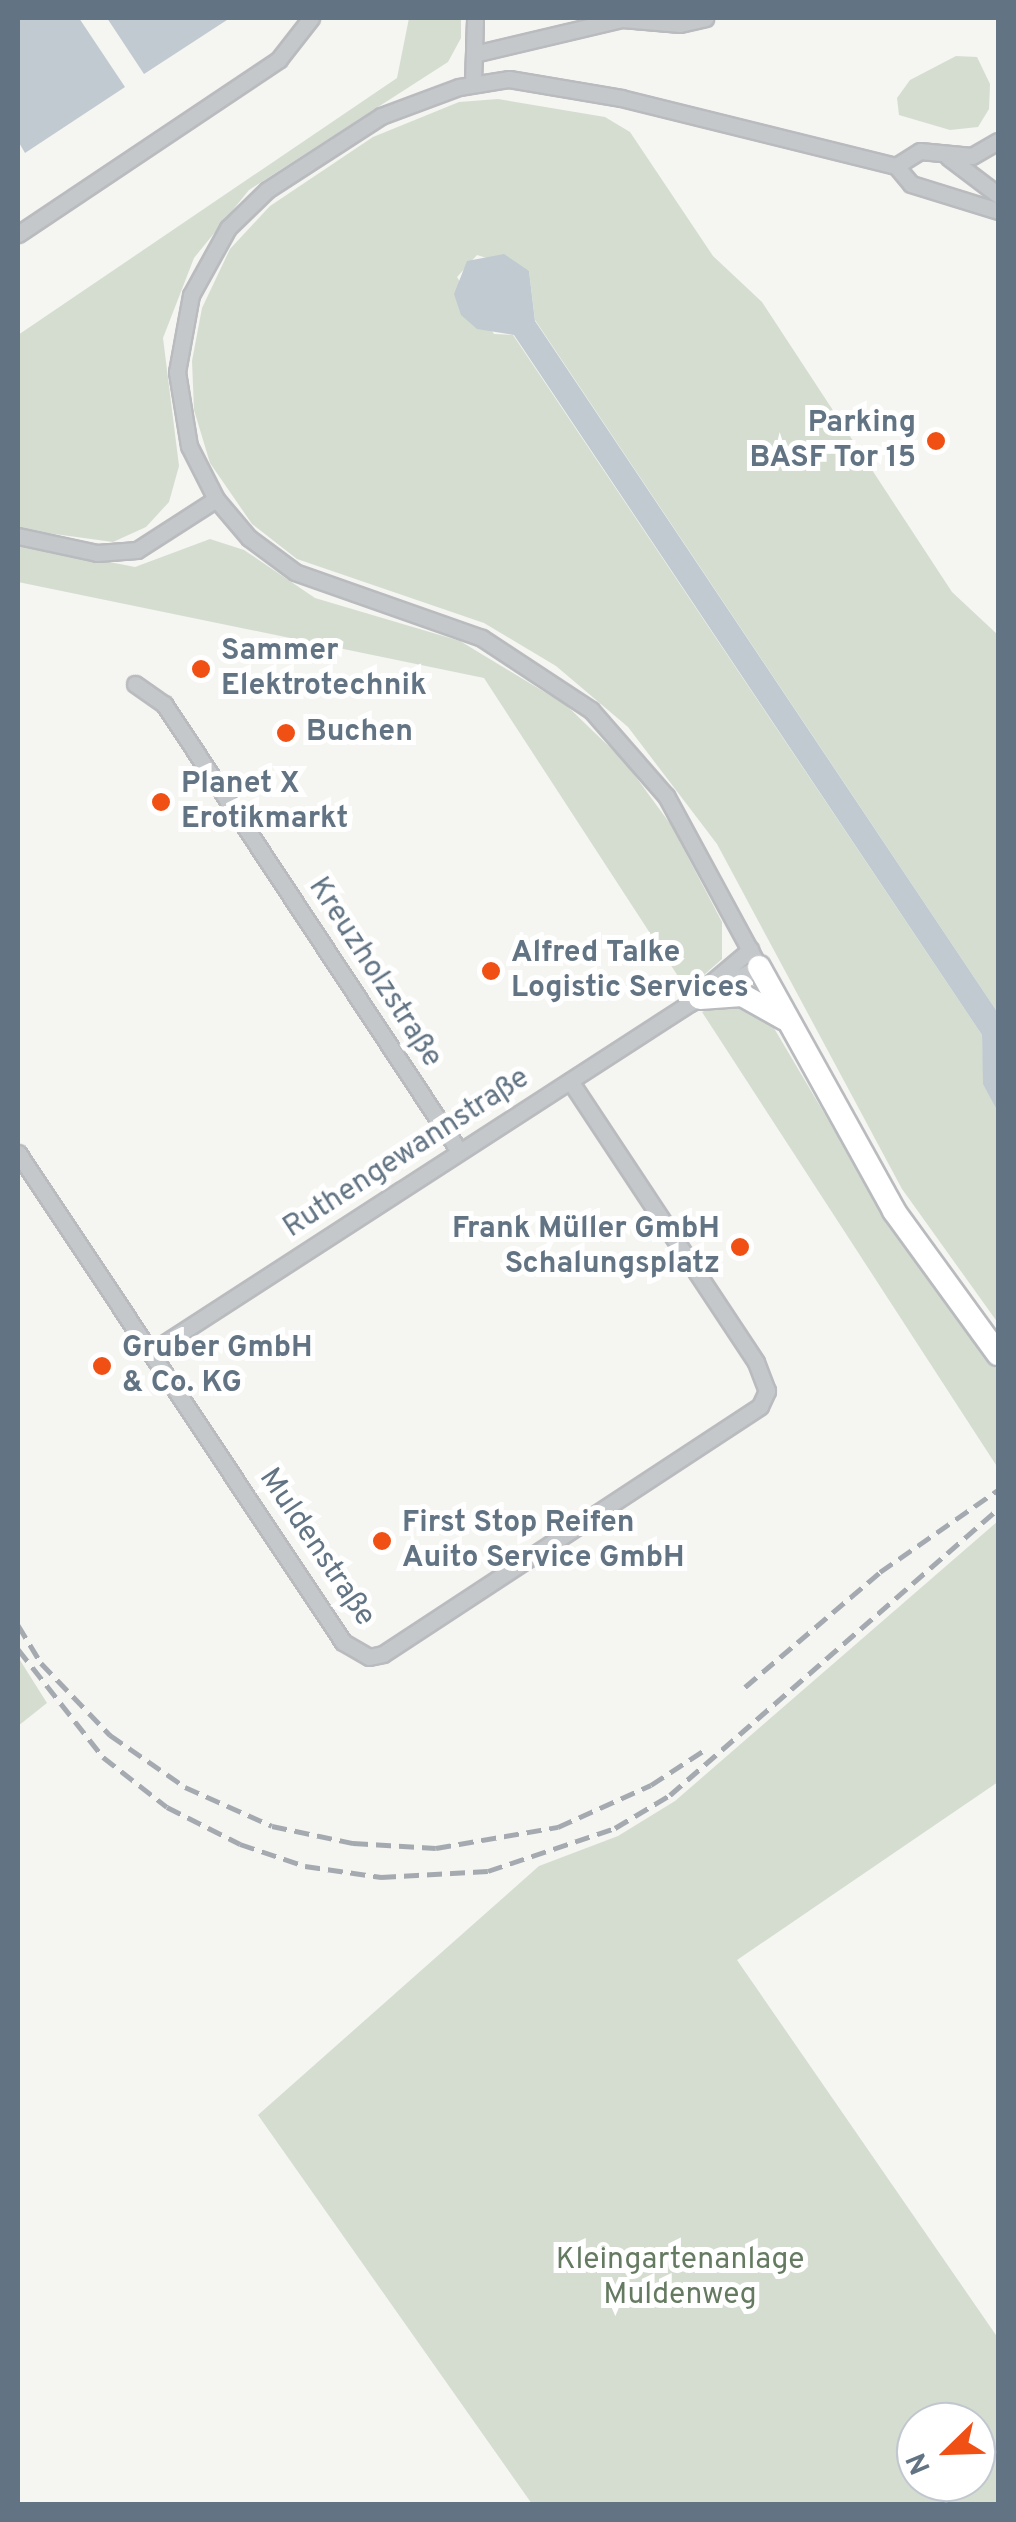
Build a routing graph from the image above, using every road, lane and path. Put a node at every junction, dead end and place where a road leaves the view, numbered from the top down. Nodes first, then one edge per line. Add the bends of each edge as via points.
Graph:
1 (310, 18) edge
2 (475, 18) edge
3 (705, 18) edge
4 (474, 54) junction
5 (473, 83) junction
6 (998, 142) edge
7 (948, 157) junction
8 (896, 166) junction
9 (998, 194) edge
10 (998, 210) edge
11 (18, 234) edge
12 (216, 499) junction
13 (18, 536) edge
14 (135, 684) dead end
15 (755, 959) junction
16 (695, 1000) junction
17 (786, 1020) junction
18 (570, 1081) junction
19 (459, 1152) junction
20 (18, 1153) edge
21 (154, 1350) junction
22 (998, 1354) edge

1 - 11 street via 279,59
2 - 4 street
3 - 4 street via 680,24 622,19
4 - 5 street
5 - 8 street via 528,81 621,98
5 - 12 street via 381,116 256,200 214,248 179,344 182,419
6 - 7 street via 972,156
7 - 8 street via 920,151
7 - 9 street
8 - 10 street via 911,184
12 - 13 street via 137,550 97,552
12 - 15 street via 249,538 295,572 482,638 591,710 666,796
14 - 19 street, Kreuzholzstraße via 164,704
15 - 16 street, Ruthengewannstraße
15 - 17 highway
16 - 17 highway via 742,995
16 - 18 street, Ruthengewannstraße
17 - 22 highway via 894,1211
18 - 19 street, Ruthengewannstraße
18 - 21 street, Muldenstraße via 756,1362 767,1391 760,1406 383,1654 356,1655 344,1642
19 - 21 street, Ruthengewannstraße
20 - 21 street, Muldenstraße via 128,1323

